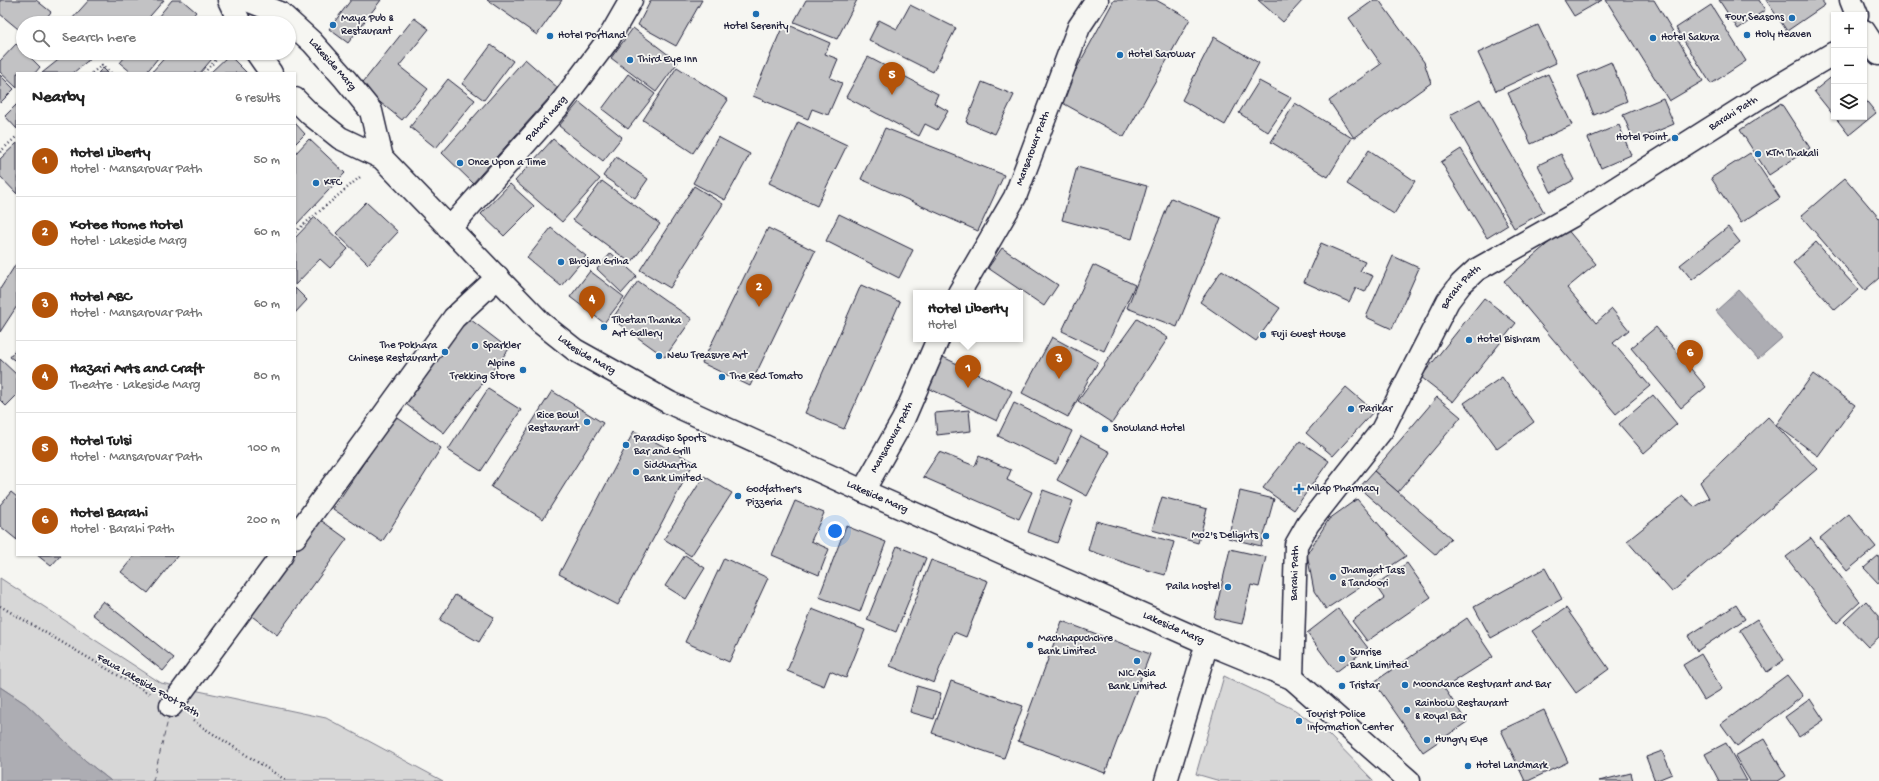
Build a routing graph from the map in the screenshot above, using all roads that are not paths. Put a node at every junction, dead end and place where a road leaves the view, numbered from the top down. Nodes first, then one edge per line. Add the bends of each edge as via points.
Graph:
1 (230, 0) edge
2 (247, 0) edge
3 (631, 0) edge
4 (1097, 0) edge
5 (1851, 0) edge
6 (1856, 12) edge
7 (237, 16) edge
8 (283, 16) edge
9 (296, 28) edge
10 (1867, 35) edge
11 (1879, 54) edge
12 (1831, 55) edge
13 (262, 60) edge
14 (270, 72) edge
15 (296, 100) edge
16 (382, 158) junction
17 (449, 229) junction
18 (498, 277) junction
19 (961, 290) edge
20 (937, 342) edge
21 (863, 491) junction
22 (296, 536) edge
23 (281, 556) edge
24 (1207, 643) junction
25 (1292, 678) junction
26 (171, 706) road end
27 (1166, 781) edge
28 (1409, 781) edge

1 - 7 street
2 - 8 street, Lakeside Marg
3 - 17 street, Pahari Marg via 608,40 557,108
4 - 19 street, Mansarovar Path via 1079,27 1015,197
5 - 6 street
9 - 16 street, Lakeside Marg via 312,42 371,112
10 - 11 street
12 - 25 street, Barahi Path via 1572,216 1476,270 1461,284 1448,301 1382,430 1308,524 1296,545
13 - 14 street
15 - 16 street, Lakeside Marg via 340,138
16 - 17 street, Lakeside Marg
17 - 18 street, Lakeside Marg
18 - 21 street, Lakeside Marg via 558,337 621,377 670,403
18 - 22 street via 454,318
20 - 21 street, Mansarovar Path via 903,420
21 - 24 street, Lakeside Marg
23 - 26 street
24 - 25 street, Lakeside Marg
24 - 27 street
25 - 28 street, Lakeside Marg

